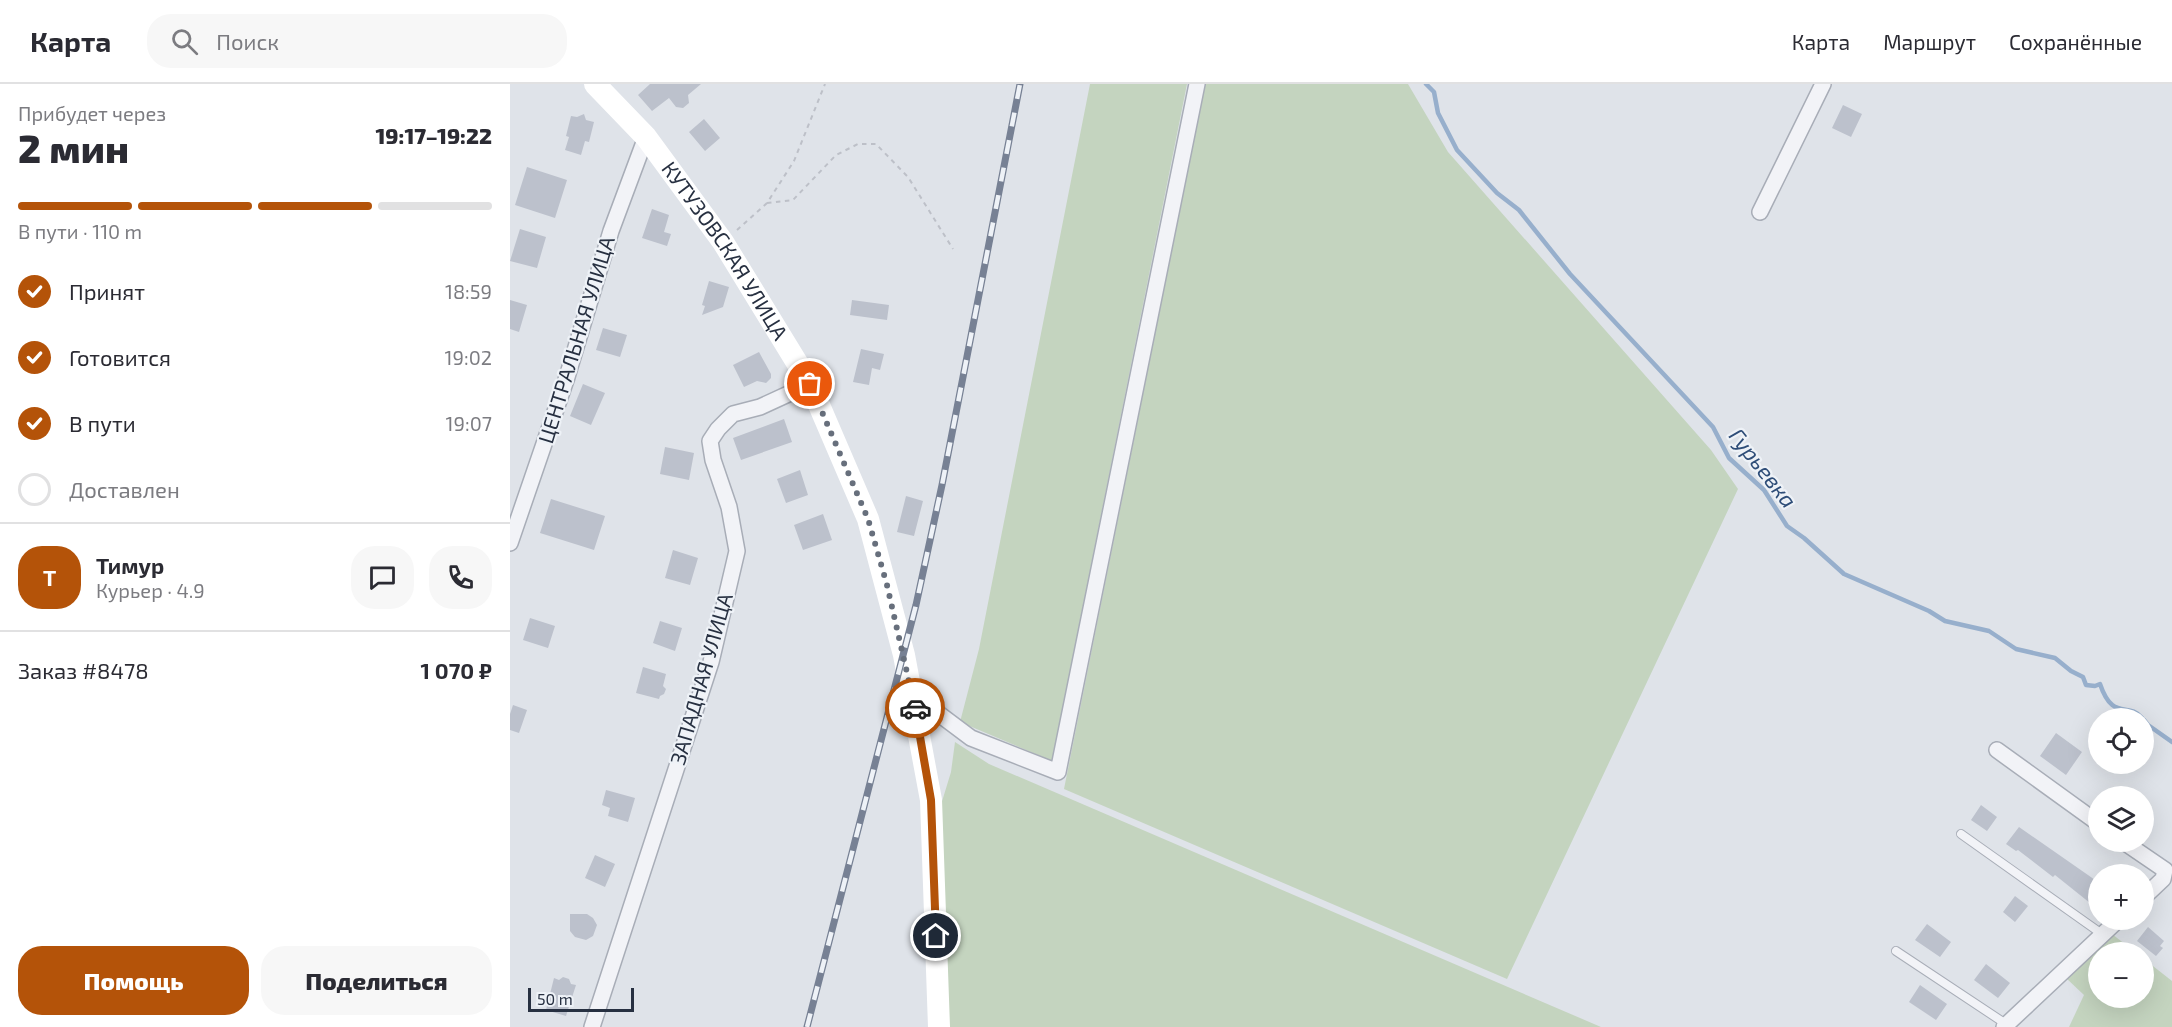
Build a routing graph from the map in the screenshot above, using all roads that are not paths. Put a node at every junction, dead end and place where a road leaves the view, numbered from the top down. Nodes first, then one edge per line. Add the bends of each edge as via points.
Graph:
1 (595, 84) edge
2 (1197, 84) edge
3 (1823, 84) edge
4 (646, 137) junction
5 (1760, 212) dead end
6 (810, 384) junction
7 (510, 543) edge
8 (915, 705) junction
9 (1997, 750) dead end
10 (2088, 816) edge
11 (1961, 834) dead end
12 (2138, 852) edge
13 (2154, 888) edge
14 (2107, 930) edge
15 (2102, 934) junction
16 (1896, 951) dead end
17 (2005, 1026) edge
18 (592, 1027) edge
19 (939, 1027) edge

1 - 4 street, КУТУЗОВСКАЯ УЛИЦА
2 - 8 street via 1058,772 971,738 931,708
3 - 5 street
4 - 6 street, КУТУЗОВСКАЯ УЛИЦА via 723,242
4 - 7 street, ЦЕНТРАЛЬНАЯ УЛИЦА via 610,231 567,377
6 - 8 street, КУТУЗОВСКАЯ УЛИЦА via 868,519
6 - 18 street, ЗАПАДНАЯ УЛИЦА via 760,407 733,414 710,441 737,551 711,662
8 - 19 street, КУТУЗОВСКАЯ УЛИЦА via 931,800
9 - 10 street
11 - 15 lane
12 - 13 street via 2164,870 2163,879
14 - 15 street
15 - 17 street
16 - 17 lane

